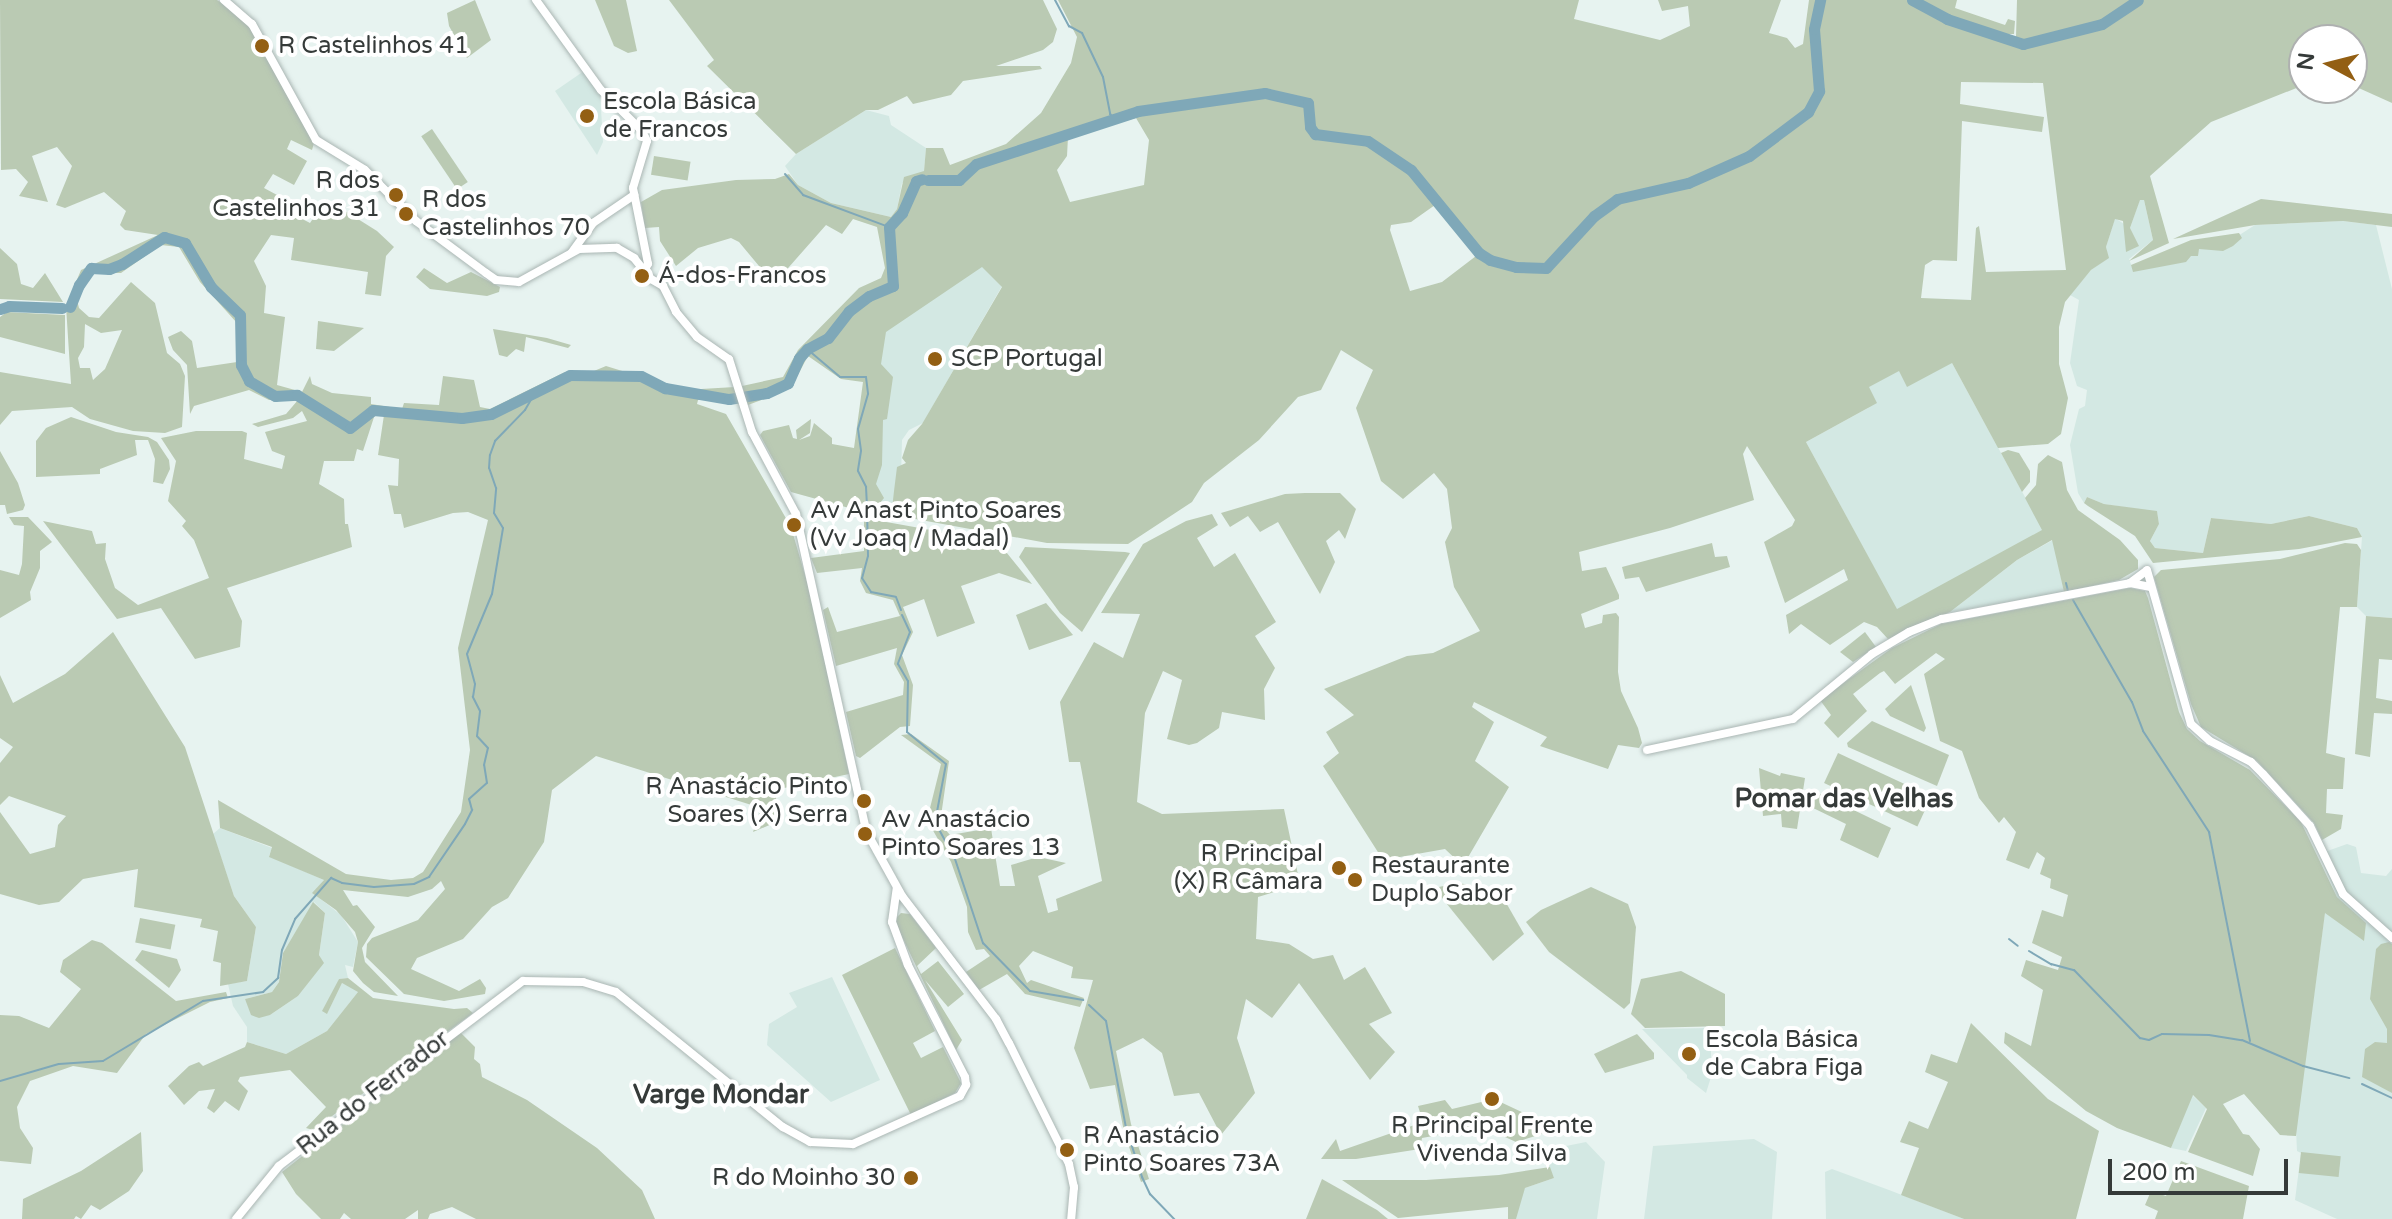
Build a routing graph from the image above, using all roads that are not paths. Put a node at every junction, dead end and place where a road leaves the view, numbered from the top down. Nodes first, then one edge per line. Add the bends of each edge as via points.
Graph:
1 (224, 0) edge
2 (536, 0) edge
3 (634, 195) junction
4 (572, 253) junction
5 (646, 266) junction
6 (2130, 583) junction
7 (2151, 587) junction
8 (1647, 750) dead end
9 (902, 904) junction
10 (2392, 938) edge
11 (236, 1219) edge
12 (1071, 1219) edge

1 - 4 street via 252,24 316,140 365,170 457,253 496,280 511,283 530,279
2 - 3 street via 601,90 642,131 647,144
3 - 4 street via 593,223
3 - 5 street
4 - 5 street via 610,247
5 - 9 street via 697,337 729,359 755,439 797,517 864,824
6 - 7 street
6 - 7 street via 2147,570
6 - 8 street via 1942,619 1872,654 1793,719
7 - 10 street via 2191,724 2263,774 2310,826 2343,894
9 - 11 street, Rua do Ferrador via 892,922 965,1077 962,1094 853,1144 810,1142 783,1127 616,992 583,982 523,981 279,1166
9 - 12 street via 996,1019 1009,1043 1069,1164 1074,1187

